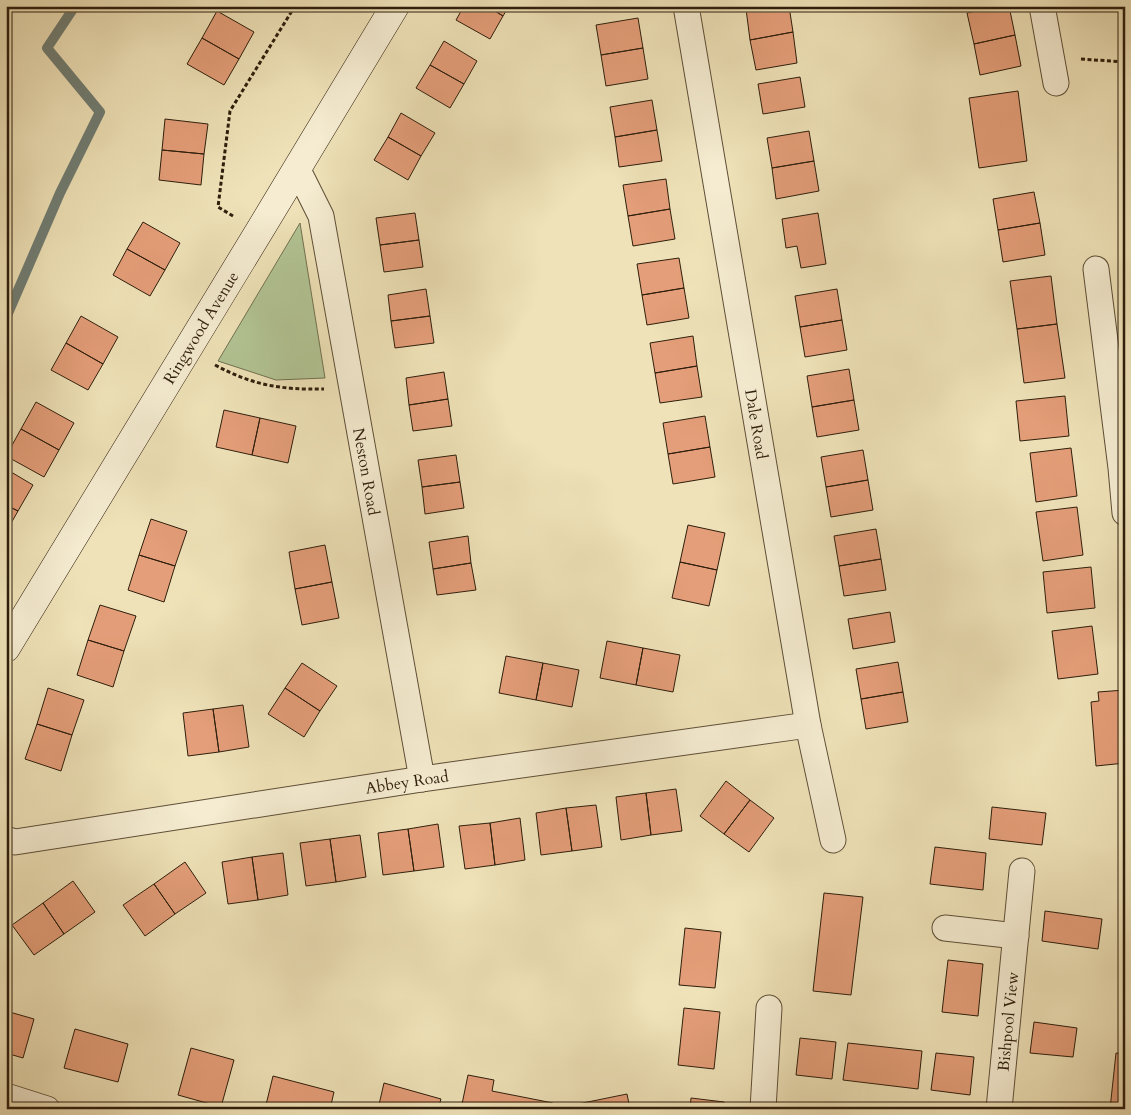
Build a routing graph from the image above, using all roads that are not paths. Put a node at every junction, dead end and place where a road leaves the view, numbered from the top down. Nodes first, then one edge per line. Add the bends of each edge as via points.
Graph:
1 (395, 6) edge
2 (686, 6) edge
3 (1042, 6) edge
4 (1056, 83) dead end
5 (298, 170) junction
6 (1096, 269) dead end
7 (1125, 513) edge
8 (6, 648) edge
9 (808, 725) junction
10 (422, 779) junction
11 (6, 839) edge
12 (833, 840) dead end
13 (1022, 871) dead end
14 (945, 928) dead end
15 (1016, 936) junction
16 (769, 1008) dead end
17 (6, 1096) edge
18 (48, 1109) edge
19 (762, 1109) edge
20 (999, 1109) edge

1 - 5 street, Ringwood Avenue
2 - 9 street, Dale Road
3 - 4 street
5 - 8 street, Ringwood Avenue
5 - 10 street, Neston Road via 321,216
6 - 7 street
9 - 10 street, Abbey Road
9 - 12 street, Dale Road
10 - 11 street, Abbey Road via 14,842
13 - 15 street, Bishpool View
14 - 15 street
15 - 20 street, Bishpool View
16 - 19 street
17 - 18 street

